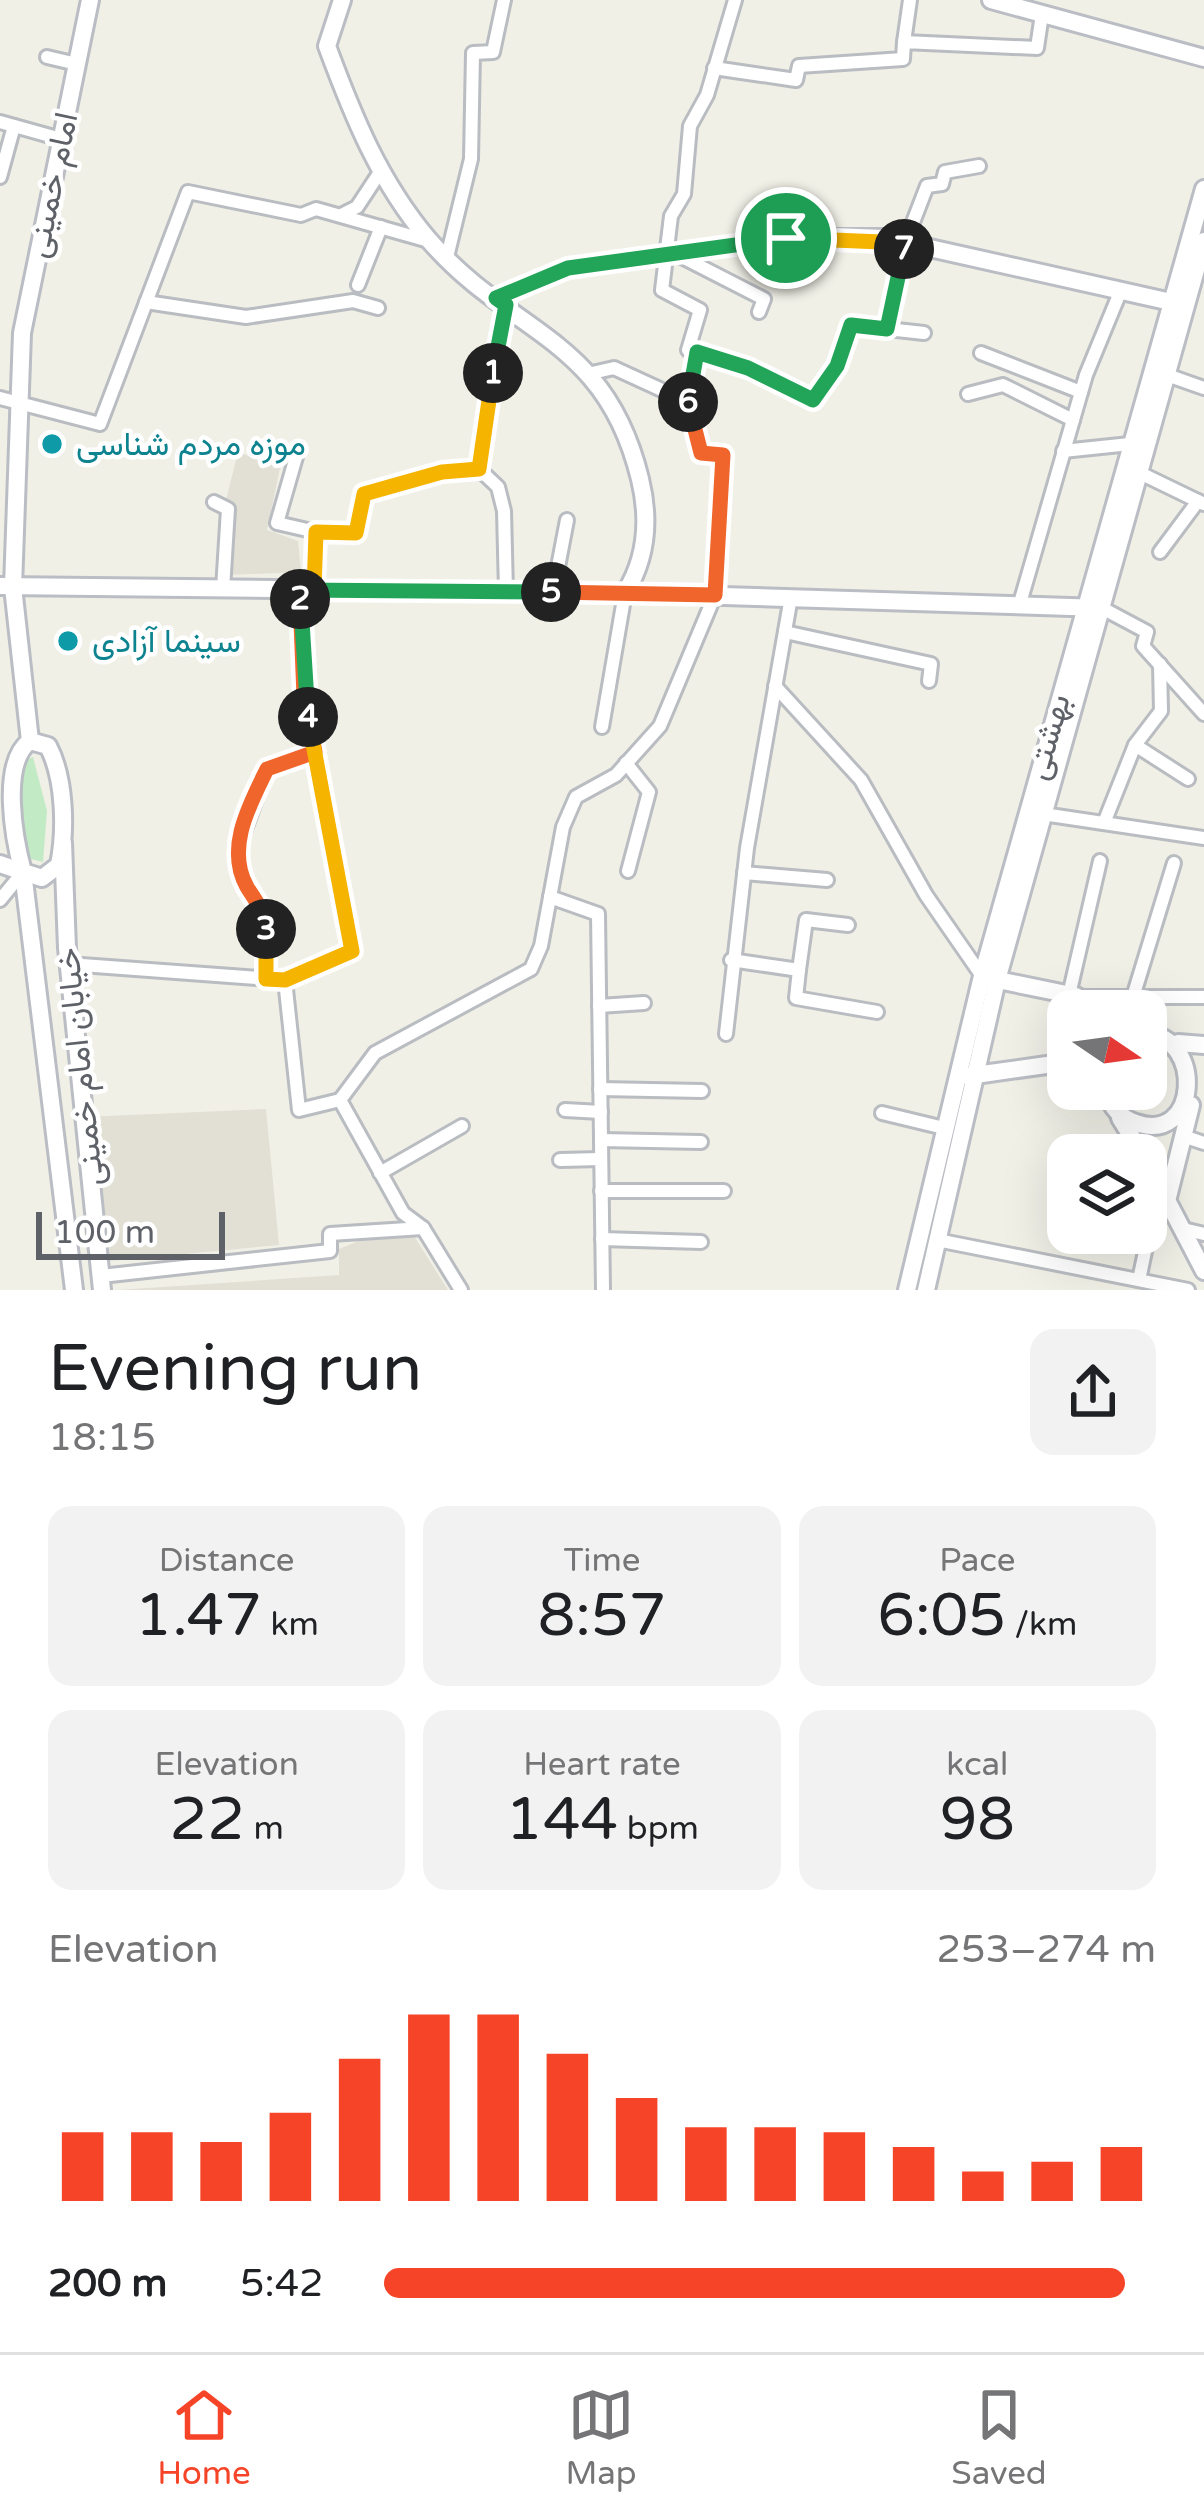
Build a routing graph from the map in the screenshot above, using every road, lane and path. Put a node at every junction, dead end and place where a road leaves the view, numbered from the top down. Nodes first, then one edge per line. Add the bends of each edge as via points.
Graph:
1 (90, 0) edge
2 (341, 0) edge
3 (504, 0) edge
4 (735, 0) edge
5 (910, 0) edge
6 (992, 0) edge
7 (1038, 9) edge
8 (904, 42) junction
9 (47, 57) dead end
10 (1204, 58) edge
11 (77, 64) junction
12 (715, 68) junction
13 (7, 124) edge
14 (62, 139) junction
15 (979, 166) dead end
16 (380, 172) junction
17 (0, 177) edge
18 (1204, 189) edge
19 (342, 215) junction
20 (381, 227) junction
21 (430, 242) junction
22 (1204, 242) edge
23 (905, 243) junction
24 (671, 253) junction
25 (447, 257) junction
26 (358, 285) dead end
27 (1120, 290) junction
28 (146, 302) junction
29 (501, 302) junction
30 (1172, 302) junction
31 (378, 308) dead end
32 (759, 312) dead end
33 (887, 329) junction
34 (924, 333) dead end
35 (697, 352) junction
36 (981, 352) dead end
37 (592, 373) junction
38 (1167, 375) junction
39 (1204, 388) edge
40 (1081, 392) junction
41 (968, 394) dead end
42 (10, 398) edge
43 (688, 401) junction
44 (1072, 421) junction
45 (1130, 444) junction
46 (1063, 451) junction
47 (296, 457) dead end
48 (479, 469) junction
49 (1140, 473) junction
50 (214, 502) dead end
51 (1201, 502) edge
52 (567, 520) dead end
53 (316, 532) junction
54 (1160, 552) dead end
55 (6, 586) edge
56 (224, 589) junction
57 (307, 590) junction
58 (506, 592) junction
59 (554, 592) junction
60 (625, 593) junction
61 (715, 595) junction
62 (790, 597) junction
63 (1021, 603) junction
64 (1094, 606) junction
65 (784, 632) junction
66 (1160, 664) junction
67 (929, 681) dead end
68 (775, 686) junction
69 (1204, 714) edge
70 (602, 727) dead end
71 (30, 741) junction
72 (1136, 745) junction
73 (315, 752) junction
74 (626, 763) junction
75 (6, 774) edge
76 (1188, 779) dead end
77 (1043, 814) junction
78 (1104, 823) junction
79 (1204, 838) edge
80 (63, 843) junction
81 (1100, 861) dead end
82 (1174, 863) dead end
83 (0, 864) edge
84 (22, 872) junction
85 (628, 872) dead end
86 (744, 873) junction
87 (827, 880) dead end
88 (550, 897) junction
89 (0, 900) edge
90 (848, 925) dead end
91 (731, 960) junction
92 (68, 964) junction
93 (799, 970) junction
94 (989, 978) junction
95 (266, 979) junction
96 (285, 980) junction
97 (1078, 990) edge
98 (1135, 990) edge
99 (1047, 993) edge
100 (1203, 994) edge
101 (1167, 996) edge
102 (644, 1003) dead end
103 (599, 1006) junction
104 (877, 1012) dead end
105 (726, 1034) dead end
106 (1167, 1039) edge
107 (1178, 1042) junction
108 (1204, 1045) edge
109 (1047, 1065) edge
110 (965, 1076) junction
111 (600, 1089) junction
112 (702, 1091) dead end
113 (1193, 1097) junction
114 (340, 1100) junction
115 (565, 1110) dead end
116 (601, 1112) junction
117 (1117, 1112) joint
118 (881, 1113) dead end
119 (462, 1126) dead end
120 (944, 1128) junction
121 (1130, 1134) edge
122 (1183, 1136) junction
123 (601, 1140) junction
124 (701, 1142) dead end
125 (1204, 1143) edge
126 (601, 1159) junction
127 (560, 1160) dead end
128 (380, 1172) junction
129 (601, 1191) junction
130 (724, 1191) dead end
131 (1168, 1198) joint
132 (423, 1228) junction
133 (1184, 1229) junction
134 (1204, 1234) edge
135 (602, 1239) junction
136 (937, 1240) junction
137 (700, 1242) dead end
138 (1145, 1254) edge
139 (1204, 1271) edge
140 (1139, 1280) junction
141 (102, 1283) edge
142 (73, 1284) edge
143 (461, 1290) edge
144 (603, 1290) edge
145 (907, 1290) edge
146 (926, 1290) edge
147 (1188, 1290) edge

1 - 11 main road, امام خمینی
2 - 16 main road via 327,46
3 - 25 street via 494,52 473,53 471,159
4 - 12 street
5 - 8 street
6 - 7 main road
7 - 8 street via 1037,48
7 - 10 main road
8 - 12 street via 903,59 799,66 796,80
9 - 11 street
11 - 14 main road, امام خمینی
12 - 24 street via 690,126
13 - 14 street
13 - 17 street
14 - 42 main road, امام خمینی
15 - 23 street via 945,172 942,184 927,186
16 - 19 street
16 - 21 main road
18 - 30 main road, بهشتی
19 - 20 street
19 - 28 street via 301,215 188,192
20 - 21 street
20 - 26 street
21 - 25 main road
22 - 38 main road, بهشتی
23 - 24 main road via 786,238
23 - 27 main road
23 - 33 street
24 - 29 main road via 568,268
24 - 32 street via 764,299
24 - 35 street via 662,290 700,310 688,350
25 - 29 main road
27 - 30 main road
27 - 40 street
28 - 31 street via 246,317 353,302
28 - 42 street via 100,424
29 - 37 main road
29 - 48 street
30 - 45 main road, بهشتی
33 - 34 street
33 - 35 street via 851,325 837,366 813,400
35 - 43 street
36 - 40 street
37 - 43 street via 614,368
37 - 60 main road via 613,403 643,493 644,553
38 - 39 street
38 - 49 main road, بهشتی
40 - 44 street
41 - 44 street via 1003,385
42 - 55 main road, امام خمینی
43 - 61 street via 701,453 723,455
44 - 46 street
45 - 46 street
45 - 64 main road, بهشتی
46 - 63 street
47 - 53 street via 278,524
48 - 53 street via 364,494 356,533
48 - 58 street via 498,487 504,511
49 - 51 street
49 - 64 main road, بهشتی
50 - 56 street via 228,509
51 - 54 street
52 - 59 street
53 - 57 street
55 - 56 main road
55 - 71 main road, امام خمینی
56 - 57 main road
57 - 58 main road
57 - 73 street via 304,696
58 - 59 main road
59 - 60 main road
60 - 61 main road
60 - 70 street
61 - 62 main road
61 - 74 street via 660,726
62 - 63 main road
62 - 65 street
63 - 64 main road
64 - 66 street via 1148,632 1143,646
64 - 77 main road, بهشتی
64 - 94 main road, بهشتی
65 - 67 street via 931,664
65 - 68 street
66 - 69 street
66 - 72 street via 1161,711
68 - 86 street
68 - 94 street via 861,780 926,895
71 - 75 main road
71 - 80 main road, خیابان امام خمینی via 48,746 55,760
72 - 76 street
72 - 78 street
73 - 95 street via 267,769 237,851 266,918
73 - 96 street via 352,951
74 - 85 street via 650,792
74 - 88 street via 576,797
75 - 84 main road, خیابان امام خمینی
77 - 78 street
77 - 94 main road, بهشتی
78 - 79 street
80 - 84 main road via 50,873
80 - 92 main road, خیابان امام خمینی
81 - 97 street
82 - 98 street
83 - 84 main road
84 - 89 street
84 - 142 main road, خیابان امام خمینی
86 - 87 street
86 - 91 street
88 - 103 street via 598,914
88 - 114 street via 530,969 375,1053
90 - 93 street via 806,920
91 - 93 street
91 - 105 street
92 - 95 street
92 - 141 main road, خیابان امام خمینی
93 - 104 street via 796,998
94 - 99 main road
94 - 110 main road, بهشتی
95 - 96 street
96 - 114 street via 299,1110
100 - 101 street
102 - 103 street
103 - 111 street
106 - 107 main road
107 - 108 main road
107 - 113 main road via 1195,1067
109 - 110 main road
110 - 120 main road, بهشتی
110 - 136 main road, بهشتی
111 - 112 street
111 - 116 street
113 - 117 main road via 1159,1125
113 - 122 main road
114 - 128 street
115 - 116 street
116 - 123 street
117 - 121 main road
118 - 120 street
119 - 128 street
120 - 145 main road, بهشتی
122 - 125 street
122 - 131 main road
123 - 124 street
123 - 126 street
126 - 127 street
126 - 129 street
128 - 132 street via 403,1213
129 - 130 street
129 - 135 street
131 - 133 main road
132 - 141 street via 330,1234 330,1251
132 - 143 street
133 - 134 street
133 - 139 main road
135 - 137 street
135 - 144 street
136 - 140 street
136 - 146 main road, بهشتی
138 - 140 street
140 - 147 street
141 - 142 main road

